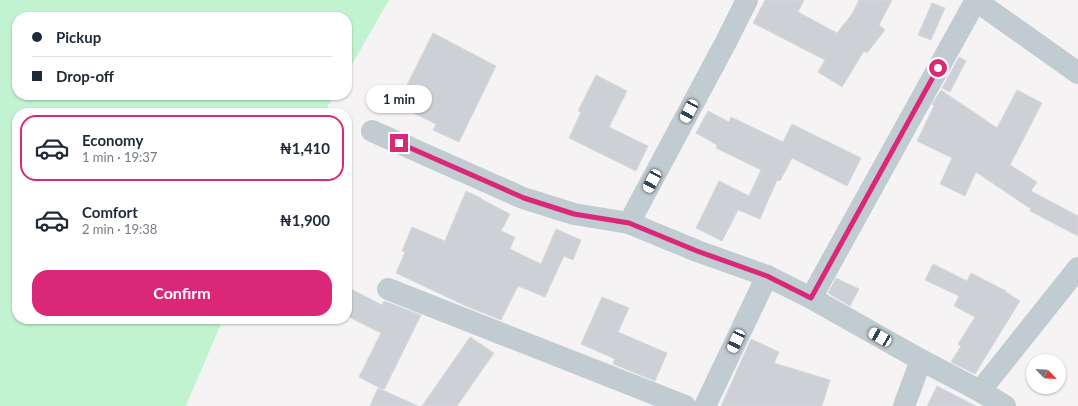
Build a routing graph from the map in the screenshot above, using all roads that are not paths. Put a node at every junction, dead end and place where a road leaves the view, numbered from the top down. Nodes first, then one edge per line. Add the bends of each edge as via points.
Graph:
1 (747, 0) edge
2 (975, 0) edge
3 (1078, 73) edge
4 (372, 131) dead end
5 (629, 223) junction
6 (1078, 268) edge
7 (767, 276) junction
8 (388, 290) dead end
9 (811, 298) junction
10 (921, 360) junction
11 (980, 391) junction
12 (685, 406) edge
13 (705, 406) edge
14 (904, 406) edge
15 (1005, 406) edge

1 - 5 street
2 - 3 street
2 - 9 street
4 - 5 street via 524,198 574,214
5 - 7 street
6 - 11 street
7 - 9 street
7 - 13 street
8 - 12 street
9 - 10 street
10 - 11 street
10 - 14 street
11 - 15 street

